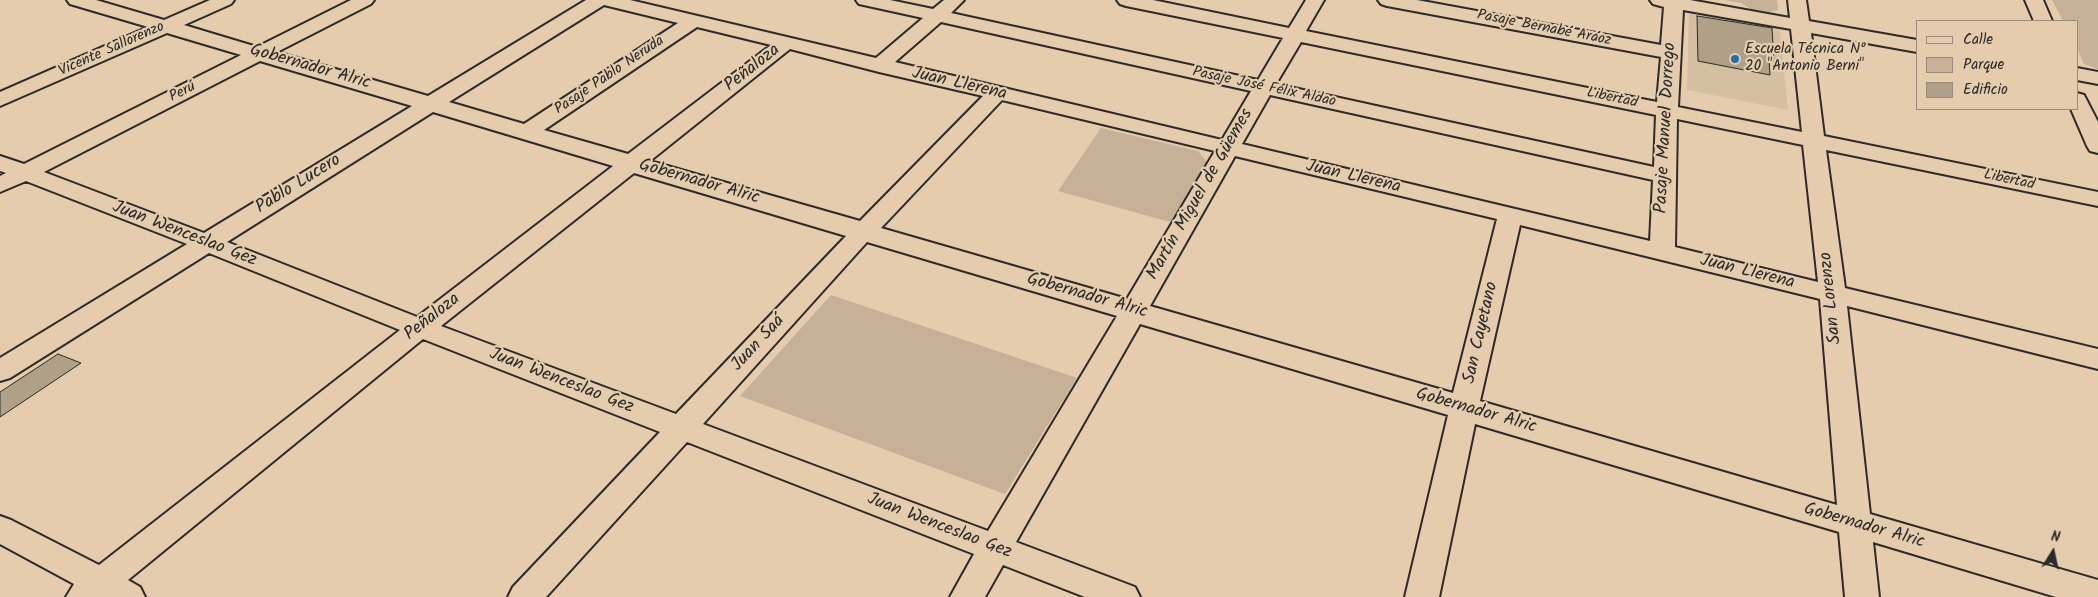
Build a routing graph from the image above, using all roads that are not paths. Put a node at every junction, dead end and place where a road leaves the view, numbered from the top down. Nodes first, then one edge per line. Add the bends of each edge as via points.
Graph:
1 (76, 0) edge
2 (225, 0) edge
3 (365, 0) edge
4 (599, 0) edge
5 (607, 0) edge
6 (865, 0) edge
7 (955, 0) edge
8 (1126, 0) edge
9 (1315, 0) edge
10 (1387, 0) edge
11 (1797, 0) edge
12 (2034, 0) edge
13 (1666, 1) edge
14 (936, 16) junction
15 (2043, 20) edge
16 (693, 21) junction
17 (1801, 25) junction
18 (167, 26) junction
19 (1295, 34) junction
20 (786, 43) junction
21 (1916, 46) edge
22 (1671, 53) junction
23 (261, 54) junction
24 (879, 66) junction
25 (2078, 74) edge
26 (2098, 78) edge
27 (1264, 88) junction
28 (996, 94) junction
29 (0, 100) edge
30 (2078, 101) edge
31 (431, 104) junction
32 (1667, 110) junction
33 (527, 132) junction
34 (1813, 140) junction
35 (2098, 146) edge
36 (1228, 149) junction
37 (632, 163) junction
38 (8, 174) edge
39 (1664, 176) junction
40 (2098, 199) edge
41 (1510, 216) junction
42 (864, 232) junction
43 (207, 243) junction
44 (1662, 253) junction
45 (1832, 294) junction
46 (1134, 311) junction
47 (420, 328) junction
48 (2098, 359) edge
49 (0, 371) edge
50 (1464, 408) junction
51 (682, 428) junction
52 (1855, 524) junction
53 (0, 529) edge
54 (996, 548) junction
55 (104, 592) edge
56 (2098, 595) edge
57 (525, 597) edge
58 (967, 597) edge
59 (1123, 597) edge
60 (1422, 597) edge
61 (1862, 597) edge

1 - 18 street, Gobernador Alric
2 - 18 street, Vicente Sallorenzo
3 - 23 street, Perú
4 - 31 street, Pablo Lucero
5 - 16 street, Juan Llerena
6 - 14 street, Pasaje José Félix Aldao
7 - 14 street
8 - 19 street, Libertad
9 - 19 street, Martín Miguel de Güemes
10 - 22 street, Pasaje Bernabé Aráoz
11 - 17 street, San Lorenzo
12 - 15 street
13 - 17 street
13 - 22 street, Pasaje Manuel Dorrego
14 - 24 street
14 - 27 street, Pasaje José Félix Aldao
16 - 20 street, Juan Llerena
16 - 33 street, Pasaje Pablo Neruda
17 - 21 street
17 - 34 street, San Lorenzo
18 - 23 street, Gobernador Alric
18 - 29 street, Vicente Sallorenzo
19 - 27 street, Martín Miguel de Güemes
19 - 32 street, Libertad
20 - 24 street, Juan Llerena
20 - 37 street, Peñaloza
22 - 32 street, Pasaje Manuel Dorrego
23 - 31 street, Gobernador Alric
23 - 38 street, Perú
24 - 28 street, Juan Llerena
25 - 26 street
27 - 36 street, Martín Miguel de Güemes
27 - 39 street, Pasaje José Félix Aldao
28 - 36 street, Juan Llerena
28 - 42 street, Juan Saá
30 - 35 street
31 - 33 street, Gobernador Alric
31 - 43 street, Pablo Lucero
32 - 34 street, Libertad
32 - 39 street, Pasaje Manuel Dorrego
33 - 37 street, Gobernador Alric
34 - 40 street, Libertad
34 - 45 street, San Lorenzo
36 - 41 street, Juan Llerena
36 - 46 street, Martín Miguel de Güemes
37 - 42 street, Gobernador Alric
37 - 47 street, Peñaloza
38 - 43 street, Juan Wenceslao Gez
39 - 44 street, Pasaje Manuel Dorrego
41 - 44 street, Juan Llerena
41 - 50 street, San Cayetano
42 - 46 street, Gobernador Alric
42 - 51 street, Juan Saá
43 - 47 street, Juan Wenceslao Gez
43 - 49 street, Pablo Lucero
44 - 45 street, Juan Llerena
45 - 48 street, Juan Llerena
45 - 52 street, San Lorenzo
46 - 50 street, Gobernador Alric
46 - 54 street, Martín Miguel de Güemes
47 - 51 street, Juan Wenceslao Gez
47 - 55 street, Peñaloza
50 - 52 street, Gobernador Alric
50 - 60 street, San Cayetano
51 - 54 street, Juan Wenceslao Gez
51 - 57 street, Juan Saá
52 - 56 street, Gobernador Alric
52 - 61 street, San Lorenzo
53 - 55 street
54 - 58 street, Martín Miguel de Güemes
54 - 59 street, Juan Wenceslao Gez

